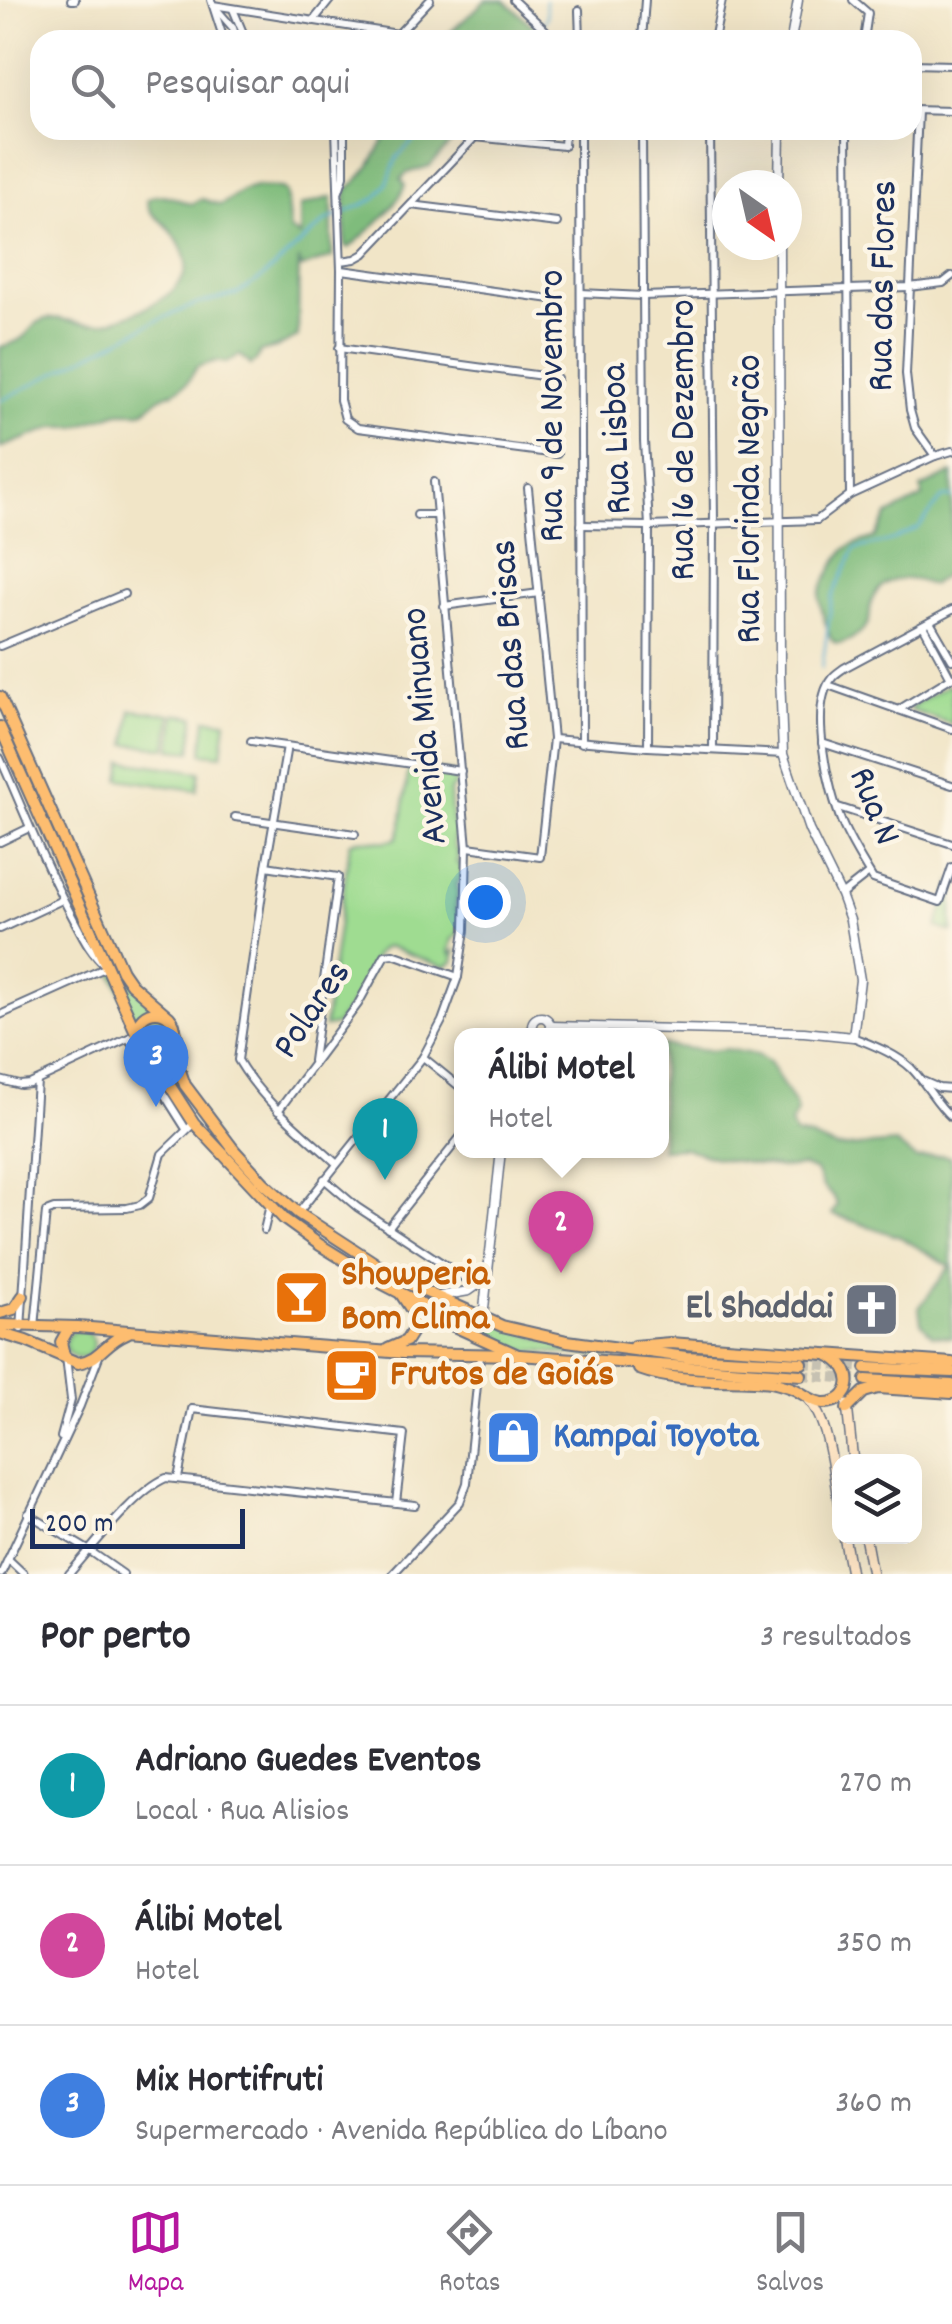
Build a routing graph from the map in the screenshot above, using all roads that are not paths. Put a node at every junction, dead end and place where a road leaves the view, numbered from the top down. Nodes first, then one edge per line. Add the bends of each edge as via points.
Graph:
1 (330, 0) edge
2 (430, 0) edge
3 (514, 0) edge
4 (645, 0) edge
5 (722, 0) edge
6 (798, 0) edge
7 (853, 0) edge
8 (212, 2) edge
9 (232, 8) junction
10 (579, 10) dead end
11 (237, 17) junction
12 (227, 20) junction
13 (313, 22) junction
14 (221, 30) edge
15 (232, 30) edge
16 (242, 30) edge
17 (370, 30) edge
18 (402, 30) edge
19 (545, 30) edge
20 (580, 30) edge
21 (643, 30) edge
22 (716, 30) edge
23 (794, 30) edge
24 (866, 30) edge
25 (922, 64) edge
26 (952, 66) edge
27 (922, 111) edge
28 (952, 112) edge
29 (336, 140) edge
30 (344, 140) edge
31 (472, 140) edge
32 (505, 140) edge
33 (564, 140) edge
34 (580, 140) edge
35 (642, 140) edge
36 (710, 140) edge
37 (780, 140) edge
38 (847, 140) edge
39 (914, 140) edge
40 (779, 170) edge
41 (339, 192) junction
42 (410, 205) junction
43 (557, 224) dead end
44 (778, 260) edge
45 (341, 266) junction
46 (952, 276) edge
47 (909, 288) junction
48 (778, 290) junction
49 (847, 290) junction
50 (582, 293) junction
51 (712, 293) junction
52 (642, 296) junction
53 (558, 300) dead end
54 (339, 348) junction
55 (557, 378) dead end
56 (952, 452) edge
57 (557, 454) dead end
58 (934, 456) junction
59 (434, 482) dead end
60 (528, 488) dead end
61 (850, 495) junction
62 (417, 515) dead end
63 (436, 516) junction
64 (714, 522) junction
65 (778, 522) junction
66 (581, 525) junction
67 (649, 526) junction
68 (539, 593) junction
69 (124, 594) dead end
70 (444, 606) junction
71 (952, 610) edge
72 (926, 624) junction
73 (0, 646) edge
74 (952, 660) edge
75 (952, 678) edge
76 (828, 685) junction
77 (0, 697) edge
78 (898, 710) junction
79 (0, 727) edge
80 (952, 729) edge
81 (554, 739) junction
82 (250, 741) dead end
83 (582, 742) junction
84 (822, 743) junction
85 (288, 746) junction
86 (648, 747) junction
87 (712, 750) junction
88 (783, 754) junction
89 (0, 758) edge
90 (462, 771) junction
91 (952, 785) edge
92 (24, 799) junction
93 (837, 806) junction
94 (235, 817) dead end
95 (273, 823) junction
96 (29, 828) junction
97 (355, 834) dead end
98 (0, 842) edge
99 (952, 844) edge
100 (467, 847) junction
101 (266, 866) junction
102 (952, 867) edge
103 (869, 873) junction
104 (842, 895) junction
105 (62, 900) junction
106 (0, 929) edge
107 (107, 967) junction
108 (458, 978) junction
109 (0, 1015) edge
110 (169, 1017) junction
111 (532, 1028) edge
112 (547, 1028) edge
113 (175, 1029) junction
114 (669, 1032) edge
115 (853, 1037) junction
116 (138, 1040) junction
117 (423, 1057) junction
118 (313, 1062) junction
119 (0, 1080) edge
120 (922, 1080) junction
121 (37, 1081) junction
122 (454, 1082) edge
123 (952, 1089) edge
124 (278, 1110) junction
125 (952, 1118) edge
126 (190, 1126) junction
127 (454, 1145) edge
128 (500, 1158) edge
129 (336, 1163) junction
130 (324, 1179) junction
131 (270, 1206) junction
132 (298, 1213) junction
133 (388, 1228) junction
134 (264, 1230) dead end
135 (482, 1283) junction
136 (401, 1294) junction
137 (23, 1296) junction
138 (434, 1297) junction
139 (0, 1313) edge
140 (483, 1318) junction
141 (0, 1325) edge
142 (20, 1326) junction
143 (35, 1326) junction
144 (69, 1328) junction
145 (94, 1329) junction
146 (0, 1333) edge
147 (129, 1333) junction
148 (26, 1341) junction
149 (386, 1350) junction
150 (101, 1351) junction
151 (822, 1353) junction
152 (519, 1355) junction
153 (65, 1356) junction
154 (476, 1356) junction
155 (952, 1363) edge
156 (629, 1364) junction
157 (803, 1364) junction
158 (952, 1372) edge
159 (952, 1385) edge
160 (848, 1386) junction
161 (952, 1393) edge
162 (814, 1407) junction
163 (847, 1415) junction
164 (57, 1452) junction
165 (852, 1454) edge
166 (178, 1478) junction
167 (832, 1479) edge
168 (396, 1503) junction
169 (414, 1505) dead end
170 (28, 1514) junction
171 (845, 1544) edge
172 (867, 1544) edge
173 (90, 1550) junction
174 (8, 1559) junction
175 (3, 1573) edge
176 (24, 1574) edge
177 (70, 1574) edge
178 (123, 1574) edge
179 (393, 1574) edge
180 (851, 1574) edge
181 (872, 1574) edge

1 - 13 street
2 - 18 street
3 - 19 street
4 - 21 street
5 - 22 street
6 - 23 street
7 - 24 street via 868,14
8 - 9 street
8 - 12 street
8 - 14 street
9 - 11 street
9 - 13 street
10 - 20 street
11 - 12 street
11 - 16 street
12 - 15 street
13 - 17 street
25 - 26 street
27 - 28 street
29 - 41 street
30 - 41 street
31 - 42 street
32 - 33 street via 564,146
34 - 50 street, Rua 9 de Novembro
35 - 52 street, Rua Lisboa
36 - 51 street, Rua 16 de Dezembro
37 - 40 street
38 - 49 street
39 - 47 street, Rua das Flores
41 - 45 street
42 - 43 street
42 - 45 street via 364,254
44 - 48 street, Rua Florinda Negrão
45 - 53 street
45 - 54 street
46 - 47 street
47 - 49 street
47 - 58 street, Rua das Flores via 910,410
48 - 49 street
48 - 51 street
48 - 65 street, Rua Florinda Negrão
49 - 61 street
50 - 52 street
50 - 66 street, Rua 9 de Novembro
51 - 52 street
51 - 64 street, Rua 16 de Dezembro
52 - 67 street, Rua Lisboa
54 - 55 street
54 - 57 street via 340,400 345,419 358,428
56 - 58 street
58 - 61 street
59 - 63 street, Avenida Minuano
60 - 68 street, Rua das Brisas
61 - 65 street via 817,520
62 - 63 street
63 - 70 street, Avenida Minuano
64 - 65 street
64 - 67 street
64 - 87 street, Rua 16 de Dezembro
65 - 88 street, Rua Florinda Negrão
66 - 67 street
66 - 83 street, Rua 9 de Novembro
67 - 86 street, Rua Lisboa
68 - 70 street
68 - 81 street, Rua das Brisas
69 - 73 street
70 - 90 street, Avenida Minuano
71 - 72 street
72 - 74 street
72 - 75 street
72 - 76 street via 844,668
75 - 78 street
76 - 78 street
76 - 84 street, Rua N
77 - 110 main road via 122,970
78 - 80 street
79 - 92 main road
81 - 83 street
81 - 100 street, Rua das Brisas via 540,857
82 - 85 street
83 - 86 street
84 - 91 street
84 - 93 street, Rua N
85 - 90 street
85 - 95 street
86 - 87 street
87 - 88 street
88 - 104 street, Rua Florinda Negrão via 809,830
89 - 92 street
90 - 100 street, Avenida Minuano
92 - 96 street
92 - 107 main road
93 - 99 street
93 - 103 street, Rua N
94 - 95 street
95 - 97 street
95 - 101 street
96 - 98 street
96 - 105 street
100 - 108 street, Avenida Minuano
101 - 118 street via 338,877
101 - 124 street via 238,1060
102 - 103 street, Rua N via 940,902
103 - 104 street
104 - 115 street, Rua Florinda Negrão via 860,980
105 - 106 street
105 - 107 street
107 - 109 street
107 - 116 main road
108 - 117 street, Avenida Minuano
108 - 118 street, Polares via 385,955
110 - 113 main road
110 - 116 main road via 145,1016
111 - 112 street via 540,1016
113 - 116 main road via 166,1047 155,1050
113 - 132 main road via 191,1095 234,1150
114 - 115 street
115 - 120 street via 892,1054
116 - 121 street
116 - 126 main road
116 - 126 street
117 - 122 street
117 - 129 street, Avenida Minuano
118 - 124 street, Polares
119 - 121 street
120 - 123 street
120 - 125 street
121 - 137 street
124 - 129 street
126 - 131 main road
126 - 143 street via 162,1154 149,1198 140,1205 46,1212
127 - 133 street
128 - 135 street
129 - 130 street, Avenida Minuano
130 - 132 street, Avenida Minuano
130 - 133 street
131 - 134 street
131 - 136 main road
132 - 138 main road
133 - 135 street
135 - 138 street
135 - 140 street
136 - 149 main road via 415,1318 414,1332
136 - 152 main road
137 - 139 main road via 14,1309
137 - 142 street
138 - 140 main road
140 - 157 main road via 614,1348
141 - 142 main road
142 - 143 main road
142 - 148 street
143 - 144 main road
144 - 145 main road
144 - 153 main road via 60,1342
145 - 147 main road
145 - 150 main road
146 - 148 main road
147 - 149 main road
147 - 150 main road
148 - 153 main road
149 - 154 main road
150 - 153 main road via 78,1363
150 - 164 street
151 - 155 main road
151 - 157 main road
151 - 160 main road via 845,1367
152 - 154 main road
152 - 156 main road
153 - 164 street via 71,1400
154 - 179 street via 460,1502
156 - 157 main road
156 - 162 main road via 672,1377 771,1382
158 - 159 main road via 866,1374
160 - 162 main road
160 - 163 main road
161 - 163 main road via 878,1388 864,1392
162 - 167 main road
163 - 165 main road
164 - 170 street
166 - 168 street
166 - 168 street via 192,1408 404,1434
166 - 173 street via 156,1482
168 - 169 street
170 - 173 street
170 - 174 street
171 - 180 main road
172 - 181 main road
173 - 177 street
173 - 178 street
174 - 175 street
174 - 176 street

